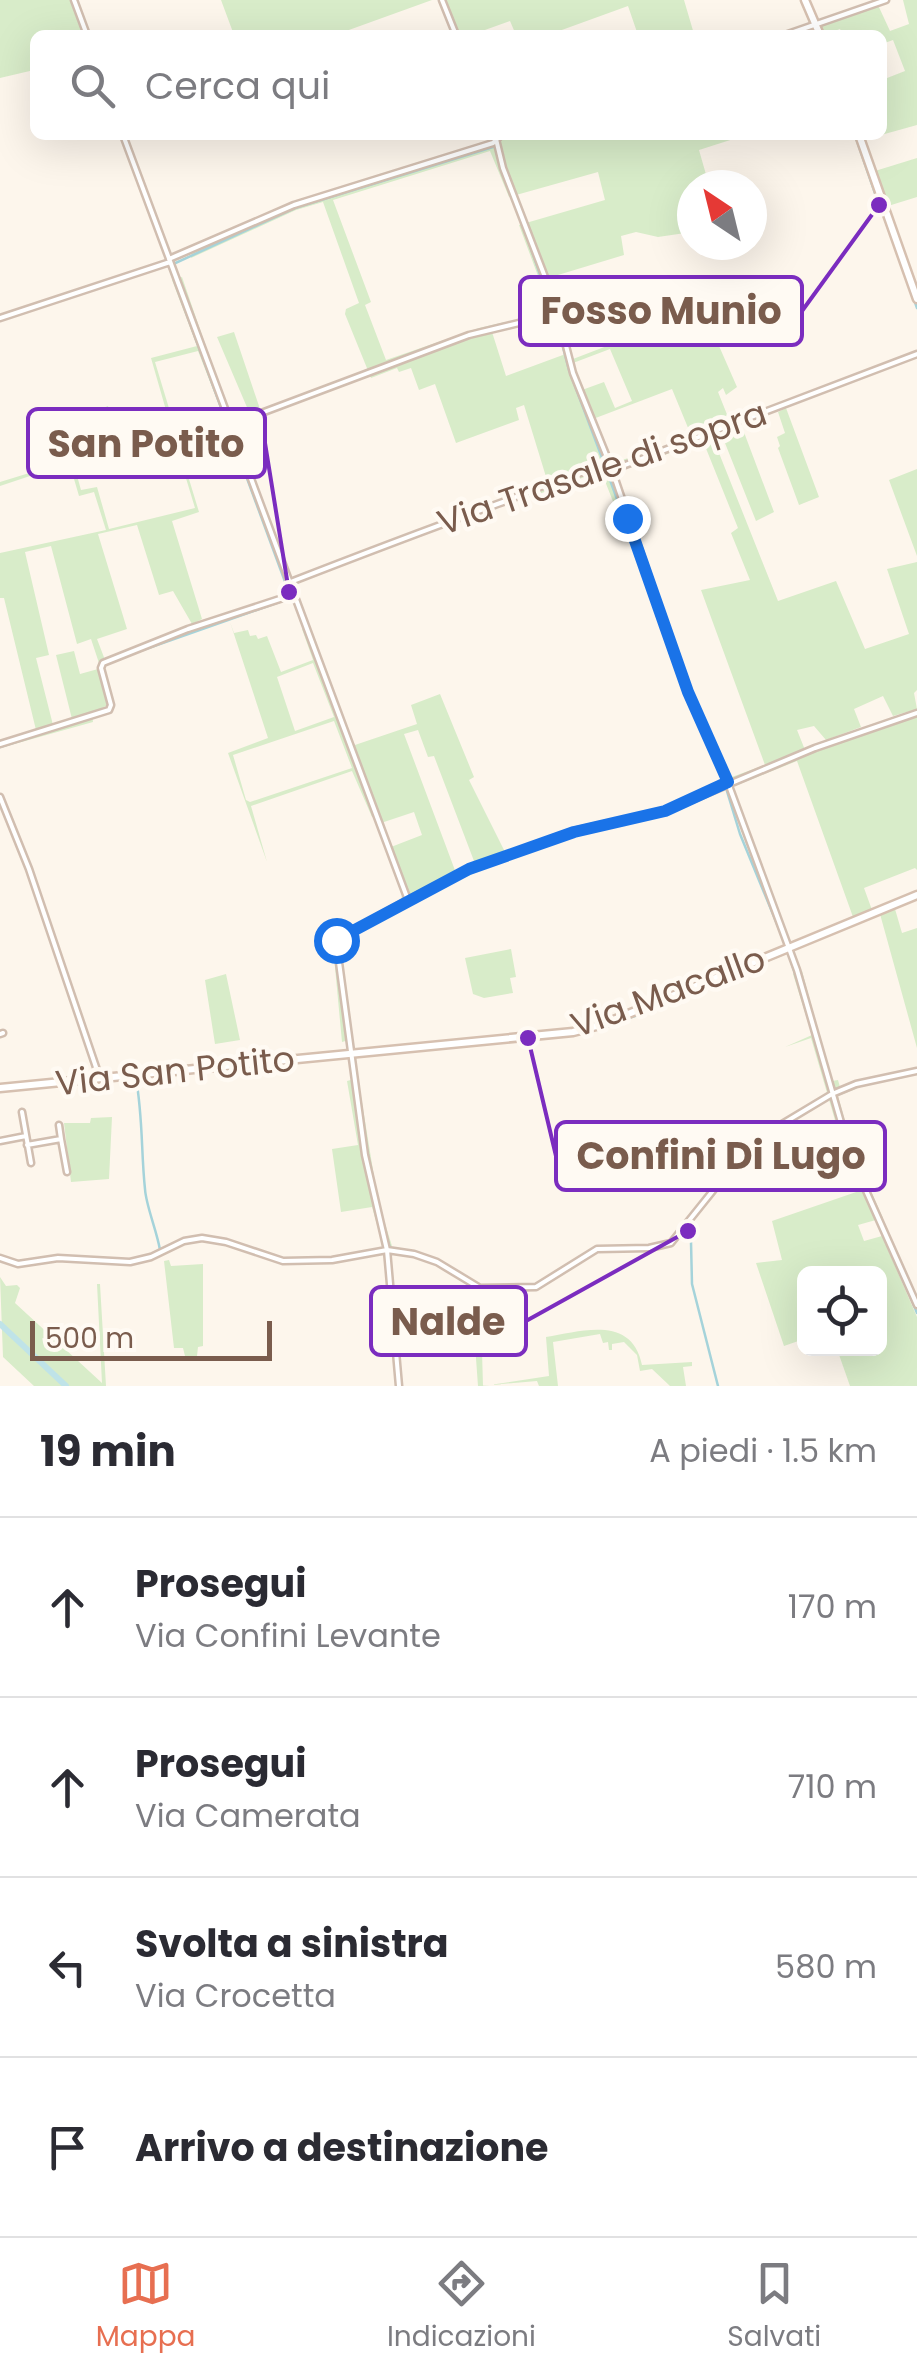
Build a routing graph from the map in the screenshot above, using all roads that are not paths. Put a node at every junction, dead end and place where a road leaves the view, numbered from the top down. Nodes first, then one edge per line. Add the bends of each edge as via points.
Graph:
1 (74, 0) edge
2 (442, 0) edge
3 (805, 0) edge
4 (886, 0) edge
5 (816, 24) junction
6 (85, 30) edge
7 (454, 30) edge
8 (799, 30) edge
9 (818, 30) edge
10 (125, 140) edge
11 (495, 140) edge
12 (498, 140) edge
13 (861, 140) edge
14 (169, 261) junction
15 (917, 299) edge
16 (558, 314) junction
17 (0, 318) edge
18 (917, 354) edge
19 (228, 420) junction
20 (611, 467) junction
21 (288, 583) junction
22 (292, 595) junction
23 (917, 714) edge
24 (0, 744) edge
25 (728, 782) junction
26 (0, 798) edge
27 (917, 895) edge
28 (408, 900) junction
29 (788, 948) junction
30 (350, 1054) junction
31 (917, 1071) edge
32 (100, 1078) junction
33 (0, 1088) edge
34 (832, 1094) junction
35 (22, 1112) dead end
36 (59, 1125) dead end
37 (26, 1136) junction
38 (61, 1139) junction
39 (0, 1142) edge
40 (27, 1145) junction
41 (30, 1162) dead end
42 (67, 1172) dead end
43 (387, 1250) junction
44 (0, 1258) edge
45 (917, 1306) edge
46 (398, 1386) edge

1 - 6 street
2 - 7 street
3 - 5 street
4 - 5 street
5 - 8 street
5 - 9 street
10 - 14 street
11 - 14 street via 294,205
12 - 16 street via 502,168
13 - 15 street
14 - 17 street
14 - 19 street
16 - 19 street via 469,335
16 - 20 street
18 - 20 street, Via Trasale di sopra
19 - 21 street
20 - 21 street, Via Trasale di sopra
20 - 25 street via 688,692
21 - 22 street
22 - 24 street via 103,663 109,710
22 - 28 street
23 - 25 street
25 - 28 street via 665,811 574,832 469,869
25 - 29 street
26 - 32 street
27 - 29 street, Via Macallo
28 - 30 street via 336,940
29 - 30 street, Via Macallo via 573,1032
29 - 34 street
30 - 32 street, Via San Potito
30 - 43 street via 364,1156
31 - 34 street
32 - 33 street, Via San Potito
34 - 43 street via 752,1142 664,1246 597,1249 542,1284 504,1289 480,1288 427,1258
34 - 45 street via 851,1157
35 - 37 street
36 - 38 street
37 - 39 street
37 - 40 street
38 - 40 street
38 - 42 street
40 - 41 street
43 - 44 street via 283,1261 202,1238 130,1262 58,1258 18,1264
43 - 46 street

